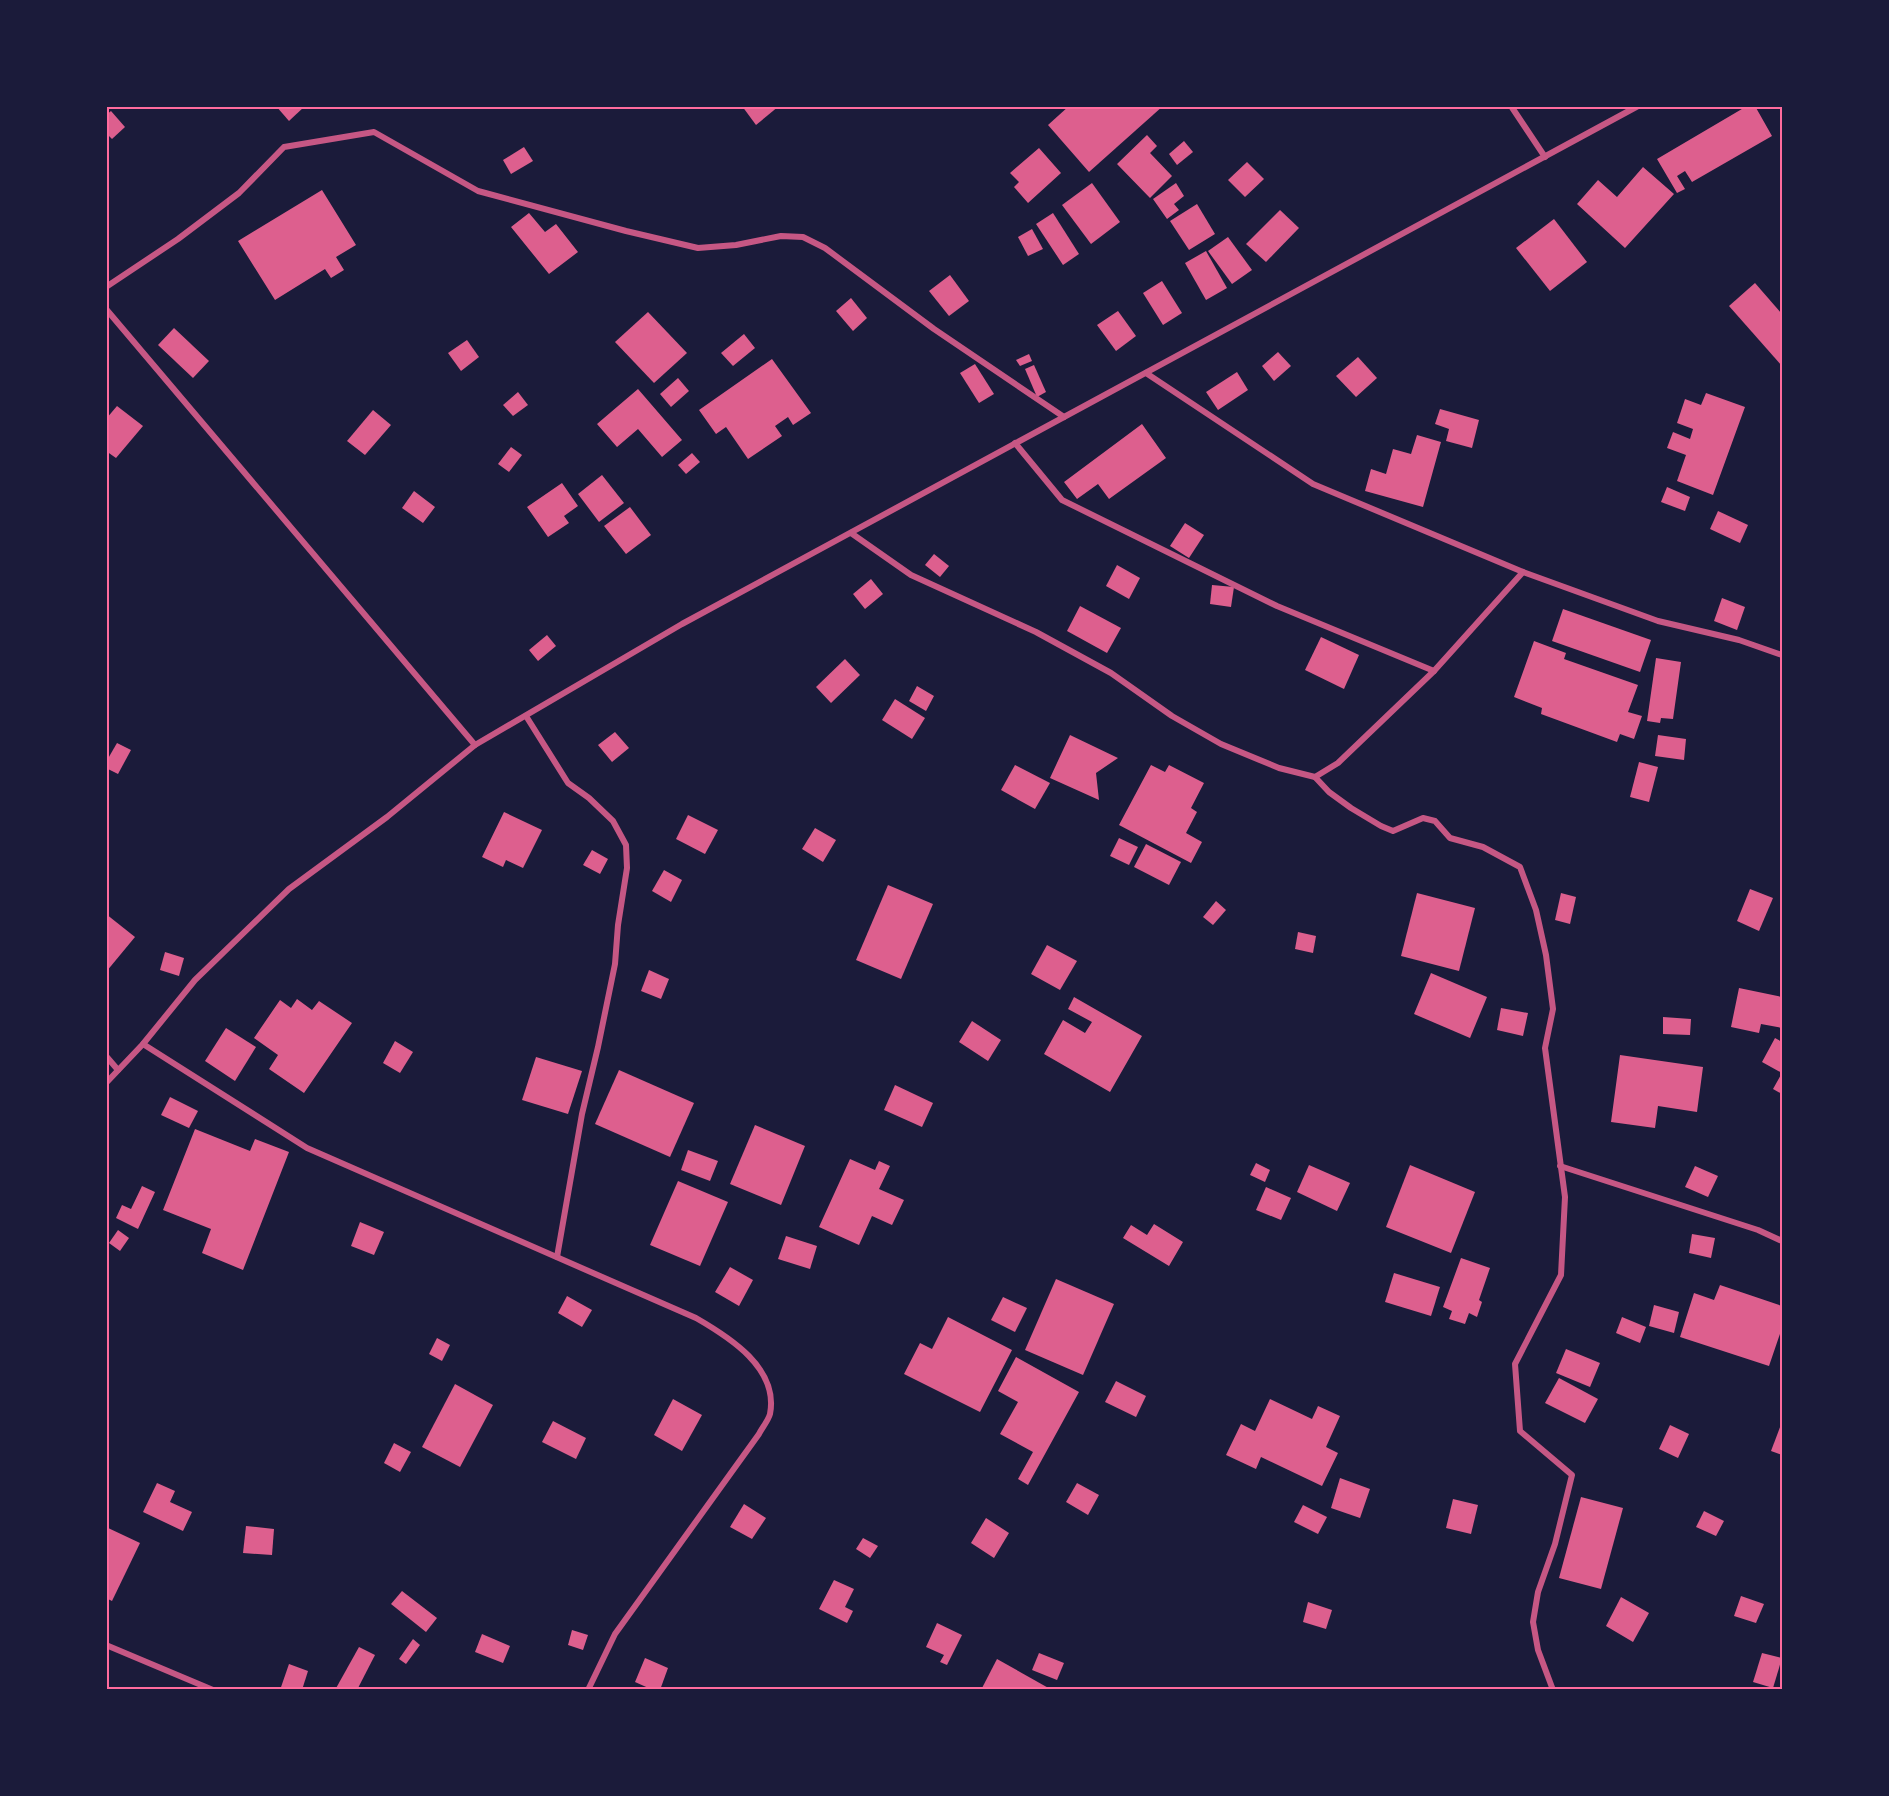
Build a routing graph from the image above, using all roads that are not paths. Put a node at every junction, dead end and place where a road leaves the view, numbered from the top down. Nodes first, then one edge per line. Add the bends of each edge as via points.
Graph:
1 (1511, 106) edge
2 (1638, 106) edge
3 (1545, 157) junction
4 (106, 287) edge
5 (106, 309) edge
6 (1146, 373) junction
7 (1064, 417) junction
8 (1015, 443) junction
9 (851, 533) junction
10 (1523, 572) junction
11 (1782, 655) edge
12 (1434, 671) junction
13 (526, 716) junction
14 (475, 745) junction
15 (1315, 777) junction
16 (143, 1044) junction
17 (106, 1056) edge
18 (118, 1070) junction
19 (106, 1083) edge
20 (1560, 1166) junction
21 (1782, 1241) edge
22 (557, 1257) junction
23 (106, 1645) edge
24 (213, 1689) edge
25 (588, 1689) edge
26 (1553, 1689) edge

1 - 3 street
2 - 3 street
3 - 6 street
4 - 7 street via 239,193 285,147 374,132 478,191 699,249 781,236 803,237 825,248 934,329
5 - 14 street
6 - 7 street
6 - 10 street via 1313,484
7 - 8 street
8 - 9 street
8 - 12 street via 1062,500 1277,606
9 - 13 street via 682,624
9 - 15 street via 911,575 1036,632 1111,673 1172,716 1221,744 1279,768
10 - 11 street via 1658,621 1739,640
10 - 12 street
12 - 15 street via 1338,763
13 - 14 street
13 - 22 street via 568,783 613,821 626,845 627,868 615,964 582,1114
14 - 16 street via 387,817 289,889 195,981
15 - 20 street via 1329,792 1381,826 1393,831 1423,818 1435,821 1450,837 1483,847 1520,867 1536,910 1546,956 1553,1009 1545,1047
16 - 18 street
16 - 22 street via 306,1148
17 - 18 street
18 - 19 street
20 - 21 street
20 - 26 street via 1565,1197 1561,1275 1515,1364 1520,1431 1572,1475 1533,1622 1538,1650
22 - 25 street via 721,1332 761,1371 770,1392 770,1416 759,1434 615,1634
23 - 24 street

